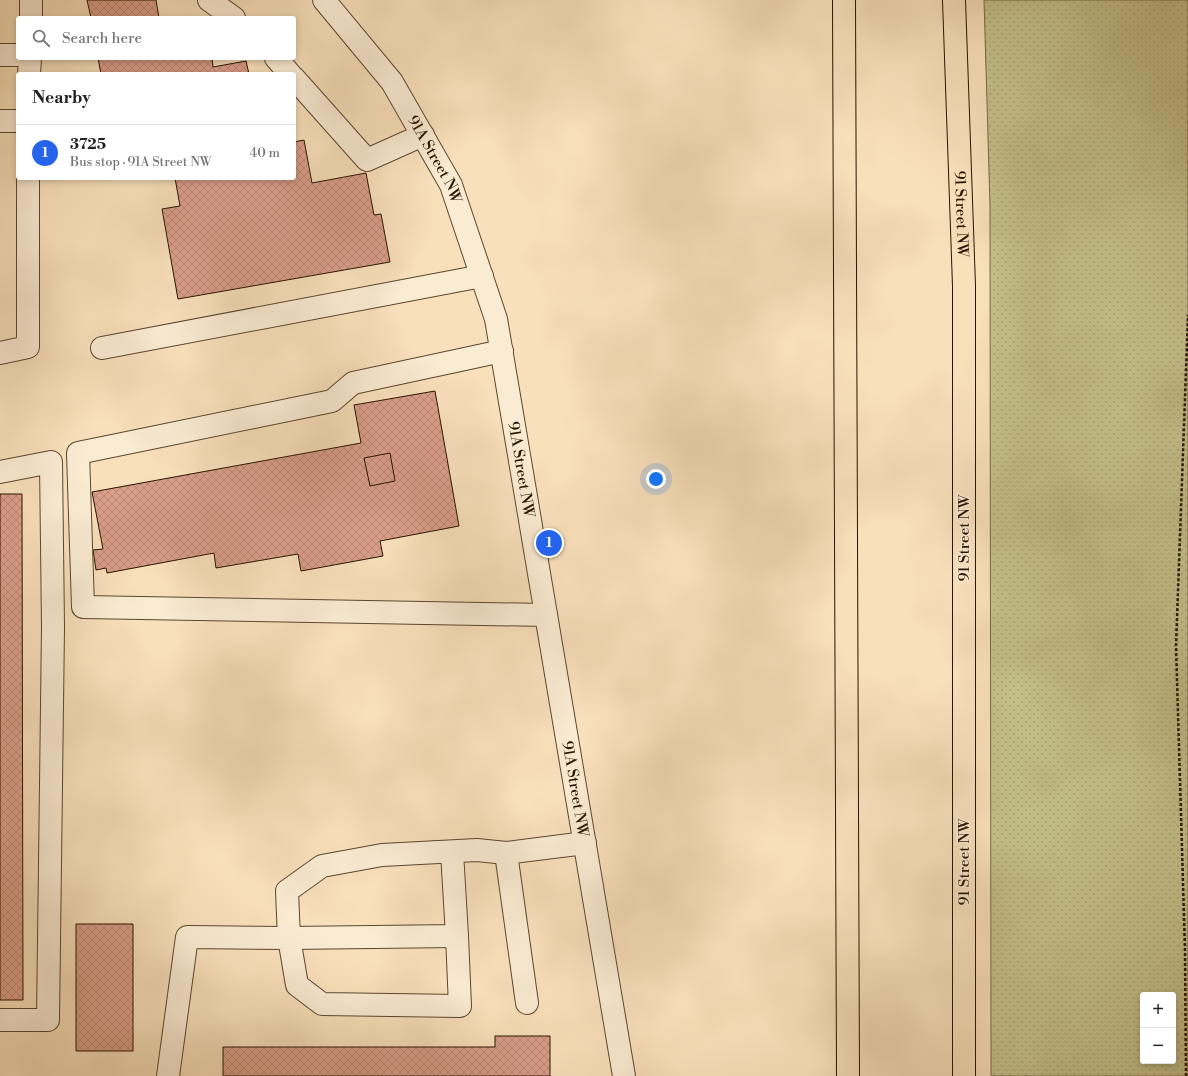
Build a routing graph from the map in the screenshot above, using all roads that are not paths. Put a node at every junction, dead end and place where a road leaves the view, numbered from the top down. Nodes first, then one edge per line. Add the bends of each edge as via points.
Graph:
1 (31, 0) edge
2 (209, 0) edge
3 (324, 0) edge
4 (844, 0) edge
5 (954, 0) edge
6 (31, 16) edge
7 (231, 16) edge
8 (0, 55) edge
9 (16, 55) edge
10 (30, 60) edge
11 (278, 60) edge
12 (29, 72) edge
13 (288, 72) edge
14 (296, 80) edge
15 (0, 121) edge
16 (16, 121) edge
17 (423, 135) junction
18 (28, 180) edge
19 (482, 276) junction
20 (102, 348) dead end
21 (502, 350) junction
22 (0, 353) edge
23 (0, 472) edge
24 (546, 615) junction
25 (585, 843) junction
26 (452, 852) junction
27 (506, 853) junction
28 (457, 936) junction
29 (289, 938) junction
30 (527, 1003) dead end
31 (0, 1020) edge
32 (168, 1076) edge
33 (624, 1076) edge
34 (848, 1076) edge
35 (964, 1076) edge

1 - 6 street
2 - 7 street
3 - 17 street, 91A Street NW via 392,82
4 - 34 main road
5 - 35 main road, 91 Street NW via 964,286
8 - 9 street
10 - 12 street
11 - 13 street
14 - 17 street via 367,160
15 - 16 street
17 - 19 street, 91A Street NW via 451,185
18 - 22 street via 28,347
19 - 20 street
19 - 21 street, 91A Street NW via 496,318
21 - 24 street, 91A Street NW
21 - 24 street via 354,383 332,401 78,453 83,607
23 - 31 street via 51,462 53,627 48,1020
24 - 25 street, 91A Street NW
25 - 27 street
25 - 33 street, 91A Street NW
26 - 27 street via 477,850
26 - 28 street
26 - 29 street via 382,855 322,866 287,891
27 - 30 street
28 - 29 street
28 - 29 street via 460,1006 322,1004 297,986
29 - 32 street via 187,937

